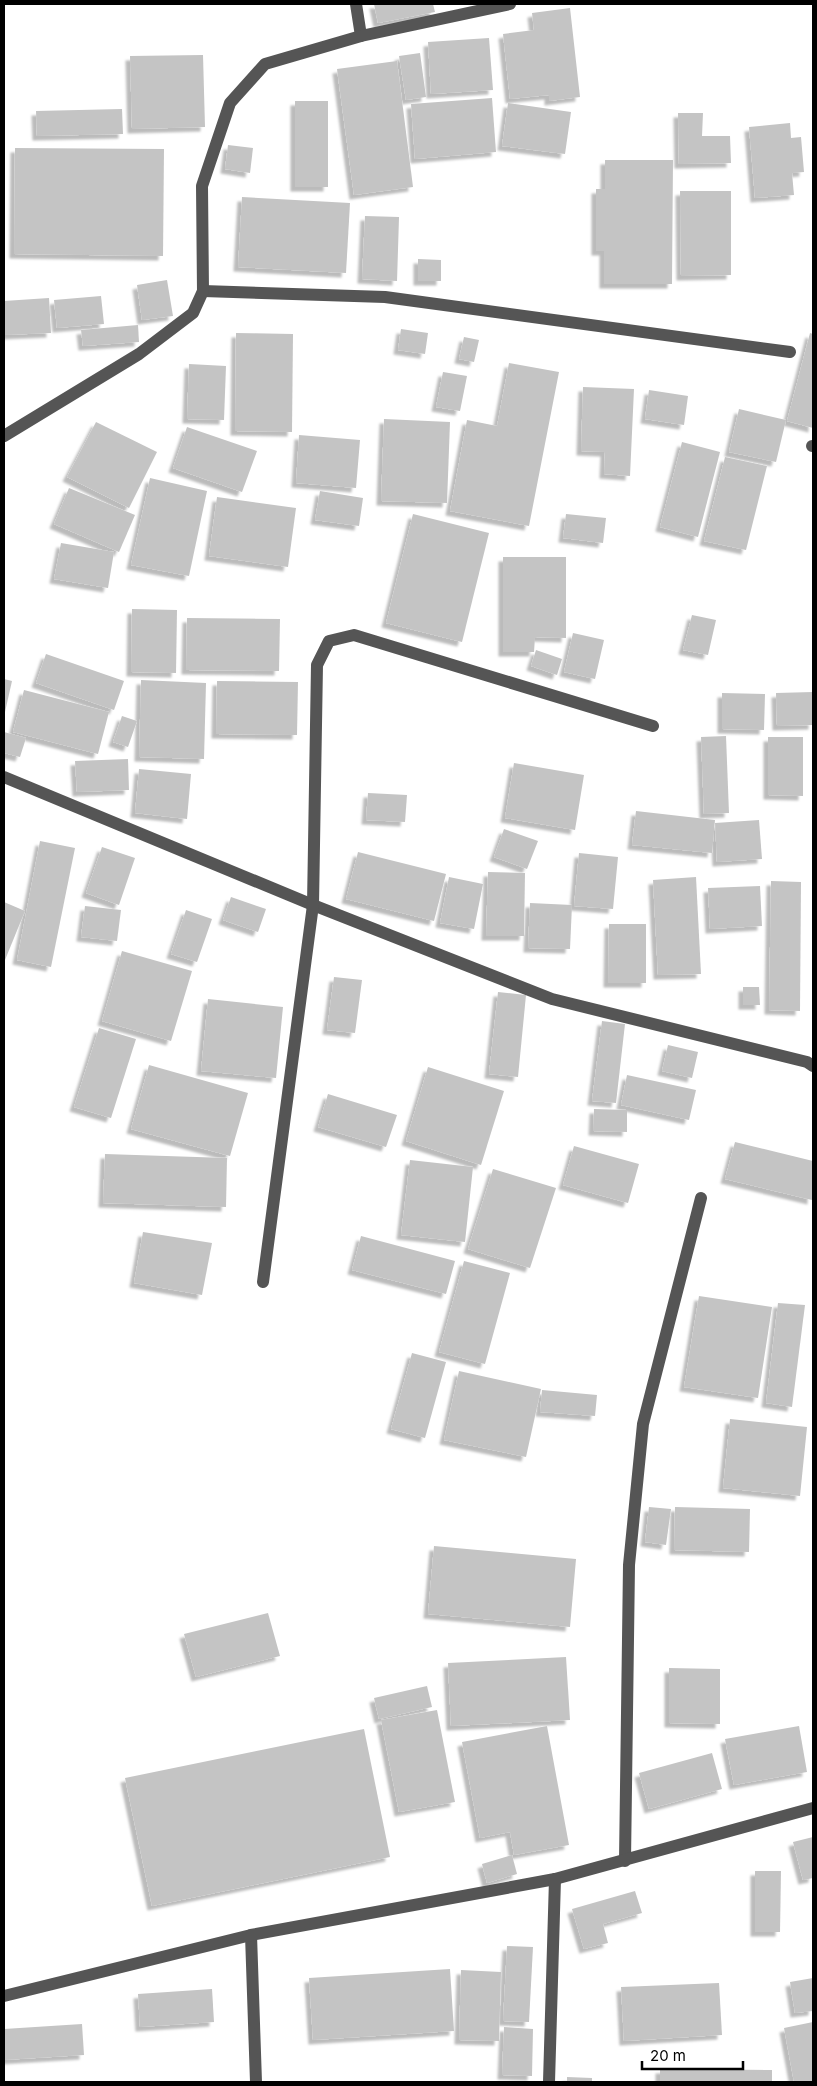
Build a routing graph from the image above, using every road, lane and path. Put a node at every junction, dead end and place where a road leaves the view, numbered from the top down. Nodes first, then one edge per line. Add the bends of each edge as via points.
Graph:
1 (356, 4) edge
2 (510, 4) edge
3 (361, 36) junction
4 (203, 291) junction
5 (790, 352) dead end
6 (4, 436) edge
7 (653, 726) dead end
8 (4, 777) edge
9 (313, 905) junction
10 (813, 1066) edge
11 (701, 1198) dead end
12 (263, 1282) dead end
13 (813, 1808) edge
14 (625, 1861) junction
15 (555, 1879) junction
16 (251, 1935) junction
17 (4, 1996) edge
18 (256, 2082) edge
19 (549, 2082) edge

1 - 3 street
2 - 3 street
3 - 4 street via 265,64 230,104 202,186
4 - 5 street via 385,297
4 - 6 street via 192,313 139,354
7 - 9 street via 354,635 329,641 317,665
8 - 9 street
9 - 10 street via 552,999
9 - 12 street
11 - 14 street via 643,1424 629,1565
13 - 14 street
14 - 15 street
15 - 16 street
15 - 19 street
16 - 17 street
16 - 18 street

